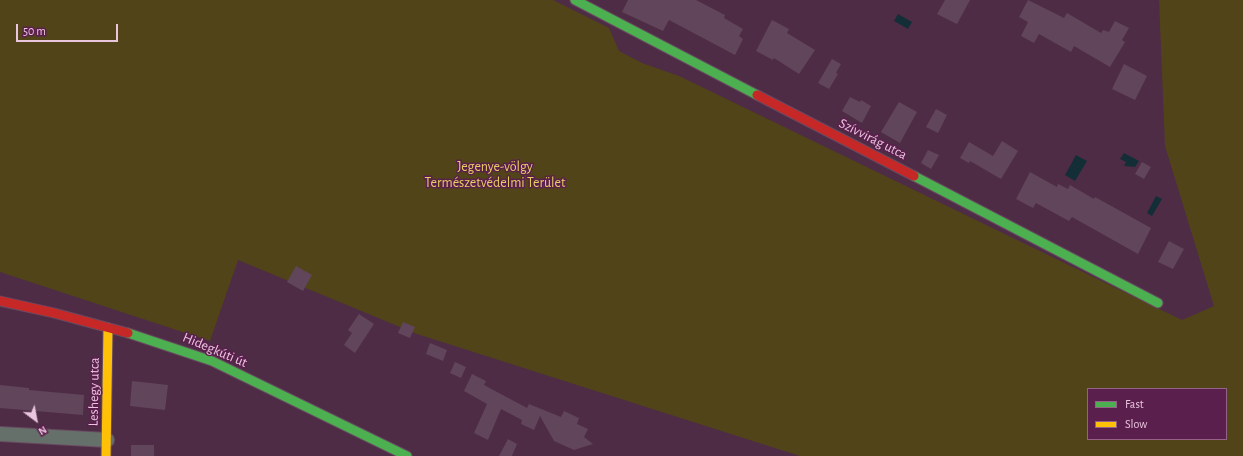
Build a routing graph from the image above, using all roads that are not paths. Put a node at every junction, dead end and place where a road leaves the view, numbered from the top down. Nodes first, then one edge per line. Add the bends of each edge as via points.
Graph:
1 (575, 0) edge
2 (0, 301) edge
3 (1158, 303) dead end
4 (108, 328) junction
5 (0, 434) edge
6 (107, 440) junction
7 (106, 456) edge
8 (407, 456) edge

1 - 3 street, Szívvirág utca
2 - 4 street, Hidegkúti út
4 - 6 street, Leshegy utca
4 - 8 street, Hidegkúti út via 212,361
5 - 6 street
6 - 7 street, Leshegy utca

